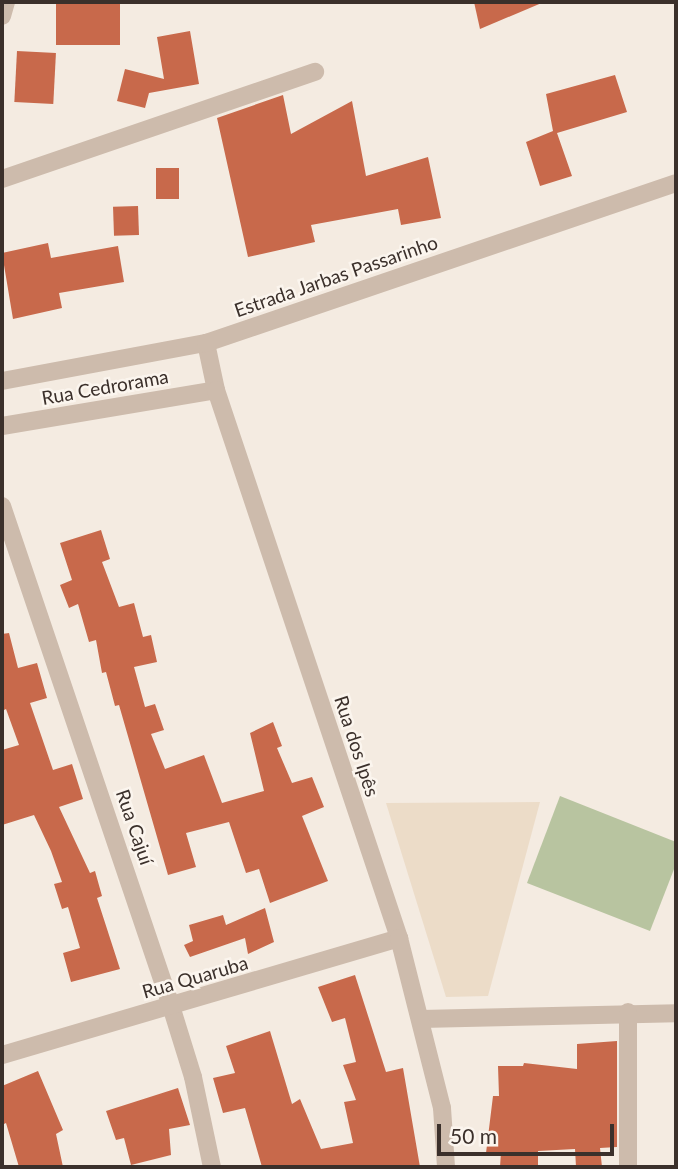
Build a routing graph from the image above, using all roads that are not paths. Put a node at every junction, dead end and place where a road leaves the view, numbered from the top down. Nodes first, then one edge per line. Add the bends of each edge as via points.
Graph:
1 (6, 2) edge
2 (2, 16) edge
3 (315, 72) dead end
4 (2, 179) edge
5 (676, 183) edge
6 (206, 343) junction
7 (2, 381) edge
8 (216, 390) junction
9 (2, 426) edge
10 (2, 506) edge
11 (399, 938) junction
12 (171, 1006) junction
13 (628, 1012) junction
14 (676, 1013) edge
15 (421, 1019) junction
16 (2, 1055) edge
17 (212, 1167) edge
18 (446, 1167) edge
19 (628, 1167) edge

1 - 2 street
3 - 4 street
5 - 6 street, Estrada Jarbas Passarinho
6 - 7 street, Estrada Jarbas Passarinho
6 - 8 street, Rua dos Ipês
8 - 9 street, Rua Cedrorama
8 - 11 street, Rua dos Ipês
10 - 12 street, Rua Cajuí
11 - 12 street, Rua Quaruba
11 - 15 street, Rua dos Ipês
12 - 16 street, Rua Quaruba
12 - 17 street, Rua Cajuí
13 - 14 street
13 - 15 street
13 - 19 street
15 - 18 street, Rua dos Ipês via 442,1108

